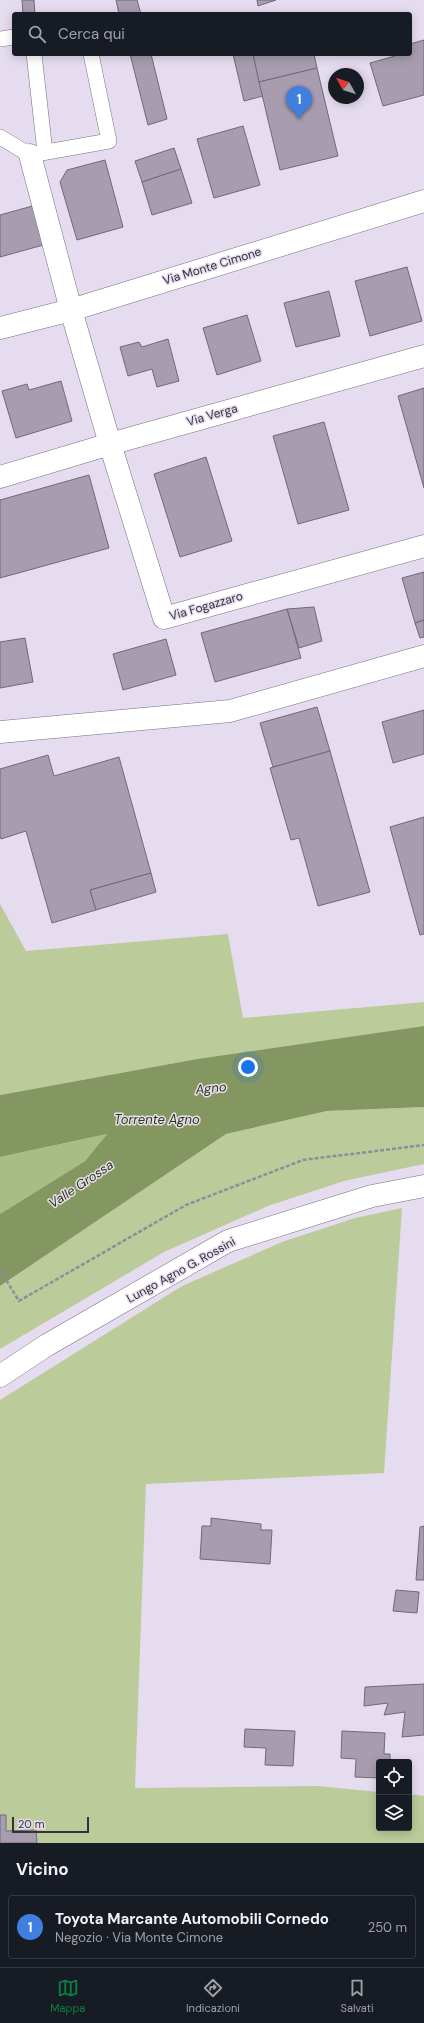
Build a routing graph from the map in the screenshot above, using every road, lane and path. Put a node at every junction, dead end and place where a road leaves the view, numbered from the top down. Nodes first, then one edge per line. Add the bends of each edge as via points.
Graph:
1 (12, 37) edge
2 (0, 39) edge
3 (34, 56) edge
4 (91, 56) edge
5 (0, 137) edge
6 (38, 154) junction
7 (424, 201) edge
8 (71, 310) junction
9 (0, 328) edge
10 (424, 356) edge
11 (110, 444) junction
12 (0, 477) edge
13 (424, 546) edge
14 (424, 656) edge
15 (0, 732) edge
16 (424, 1145) edge
17 (424, 1186) edge
18 (0, 1270) edge
19 (0, 1376) edge

1 - 2 lane
3 - 6 lane
4 - 6 lane via 109,140
5 - 6 lane
6 - 8 street
7 - 8 street, Via Monte Cimone
8 - 9 street, Via Monte Cimone
8 - 11 street
10 - 11 street, Via Verga
11 - 12 street, Via Verga
11 - 13 street, Via Fogazzaro via 164,618
14 - 15 street via 230,711
16 - 18 path via 303,1160 186,1205 19,1301
17 - 19 street, Lungo Agno G. Rossini via 372,1196 228,1241

